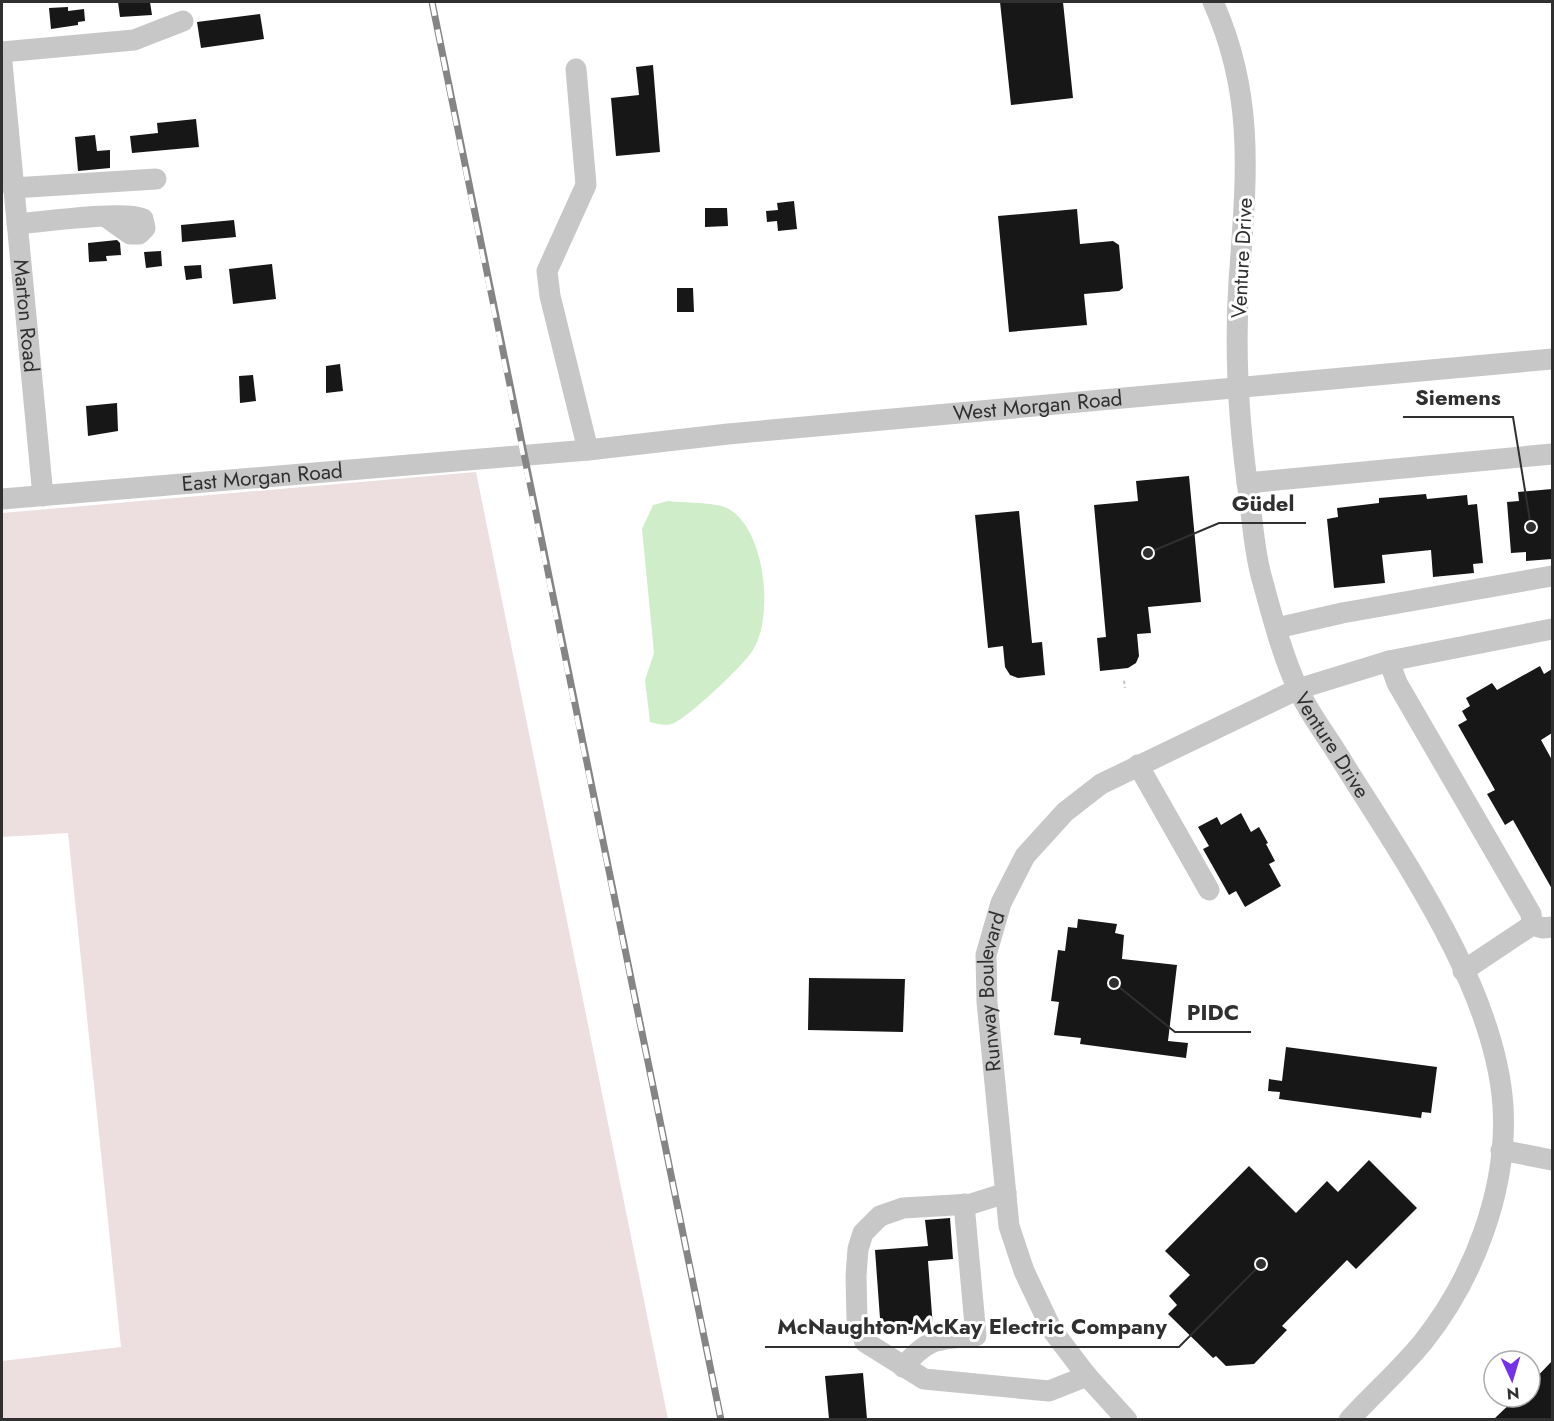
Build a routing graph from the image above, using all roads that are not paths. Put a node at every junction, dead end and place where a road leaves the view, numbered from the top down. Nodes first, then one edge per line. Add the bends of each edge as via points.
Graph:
1 (1213, 2) edge
2 (183, 21) dead end
3 (2, 52) edge
4 (2, 63) edge
5 (576, 69) dead end
6 (156, 179) dead end
7 (14, 188) junction
8 (106, 217) dead end
9 (17, 224) junction
10 (1552, 359) edge
11 (1236, 387) junction
12 (588, 450) junction
13 (521, 454) joint
14 (1552, 454) edge
15 (1247, 483) junction
16 (43, 496) junction
17 (2, 500) edge
18 (1552, 576) edge
19 (1277, 628) junction
20 (1552, 629) edge
21 (1389, 661) junction
22 (1298, 689) junction
23 (1138, 765) junction
24 (1209, 890) dead end
25 (1542, 926) edge
26 (1463, 971) junction
27 (1501, 1150) junction
28 (1552, 1160) edge
29 (1006, 1193) junction
30 (964, 1204) junction
31 (903, 1367) junction
32 (1087, 1376) junction
33 (1127, 1419) edge
34 (1349, 1419) edge

1 - 11 street, Venture Drive via 1244,107 1247,150
2 - 3 street via 134,40
4 - 7 street, Marton Road
5 - 12 street via 586,185 547,271
6 - 7 street
7 - 9 street, Marton Road
8 - 9 street
9 - 16 street, Marton Road
10 - 11 street, West Morgan Road
11 - 12 street, West Morgan Road
11 - 15 street, Venture Drive
12 - 13 street, West Morgan Road
13 - 16 street, East Morgan Road
14 - 15 street
15 - 19 street, Venture Drive via 1261,576
16 - 17 street, East Morgan Road
18 - 19 street
19 - 22 street, Venture Drive
20 - 21 street, Runway Boulevard
21 - 22 street, Runway Boulevard
21 - 25 street via 1396,683 1531,914
22 - 23 street, Runway Boulevard
22 - 26 street, Venture Drive via 1400,854
23 - 24 street
23 - 29 street, Runway Boulevard via 1101,784 1065,812 1025,856 1001,903 986,955
25 - 26 street
26 - 27 street, Venture Drive via 1496,1055 1503,1107
27 - 28 street
27 - 34 street, Venture Drive via 1484,1229 1461,1288 1422,1343
29 - 30 street
29 - 32 street, Runway Boulevard via 1009,1226 1024,1271 1052,1330
30 - 31 street via 976,1335 934,1340
30 - 31 street via 903,1208 879,1216 863,1233 857,1267 857,1319 865,1342
31 - 32 street via 924,1379 1049,1391
32 - 33 street, Runway Boulevard

